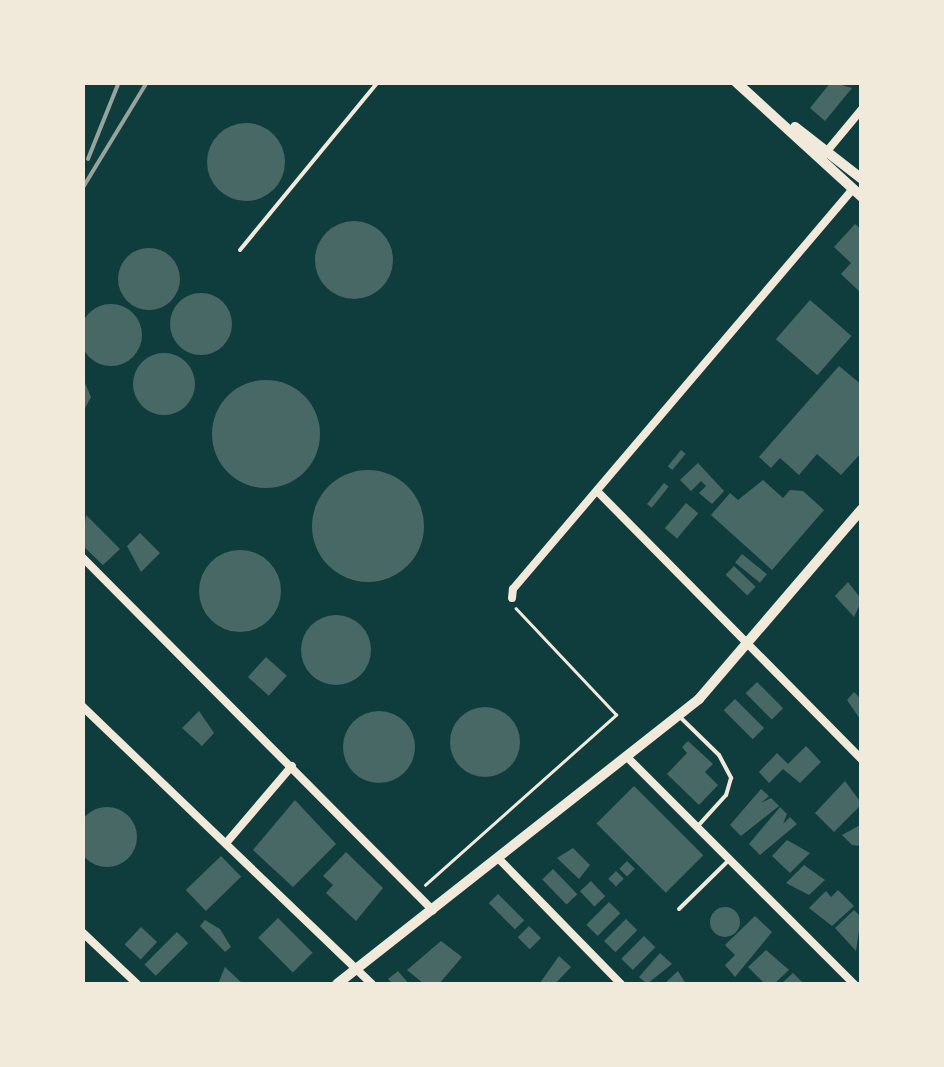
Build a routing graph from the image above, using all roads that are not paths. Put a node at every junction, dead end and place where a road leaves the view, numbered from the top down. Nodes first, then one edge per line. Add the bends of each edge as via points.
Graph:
1 (378, 82) edge
2 (738, 82) edge
3 (862, 108) edge
4 (824, 156) junction
5 (862, 179) edge
6 (857, 193) edge
7 (240, 250) dead end
8 (597, 491) junction
9 (859, 517) edge
10 (82, 558) edge
11 (512, 598) road end
12 (748, 646) junction
13 (82, 706) edge
14 (679, 716) junction
15 (628, 758) junction
16 (862, 760) edge
17 (292, 766) junction
18 (697, 827) junction
19 (227, 842) junction
20 (499, 859) junction
21 (729, 860) junction
22 (679, 909) dead end
23 (433, 910) junction
24 (82, 932) edge
25 (357, 969) junction
26 (138, 984) edge
27 (337, 984) edge
28 (372, 984) edge
29 (621, 984) edge
30 (854, 984) edge

1 - 7 lane
2 - 4 main road
3 - 4 street
4 - 5 main road
4 - 6 main road
6 - 8 street
8 - 11 street
8 - 12 street
9 - 12 main road
10 - 17 street
12 - 14 main road
12 - 16 street
13 - 19 street
14 - 15 main road
14 - 18 lane via 719,755 731,778 726,795
15 - 18 street
15 - 20 main road
17 - 19 street
17 - 23 street
18 - 21 street
19 - 25 street
20 - 23 main road
20 - 29 street
21 - 22 lane
21 - 30 street
23 - 25 main road
24 - 26 street
25 - 27 main road
25 - 28 street

